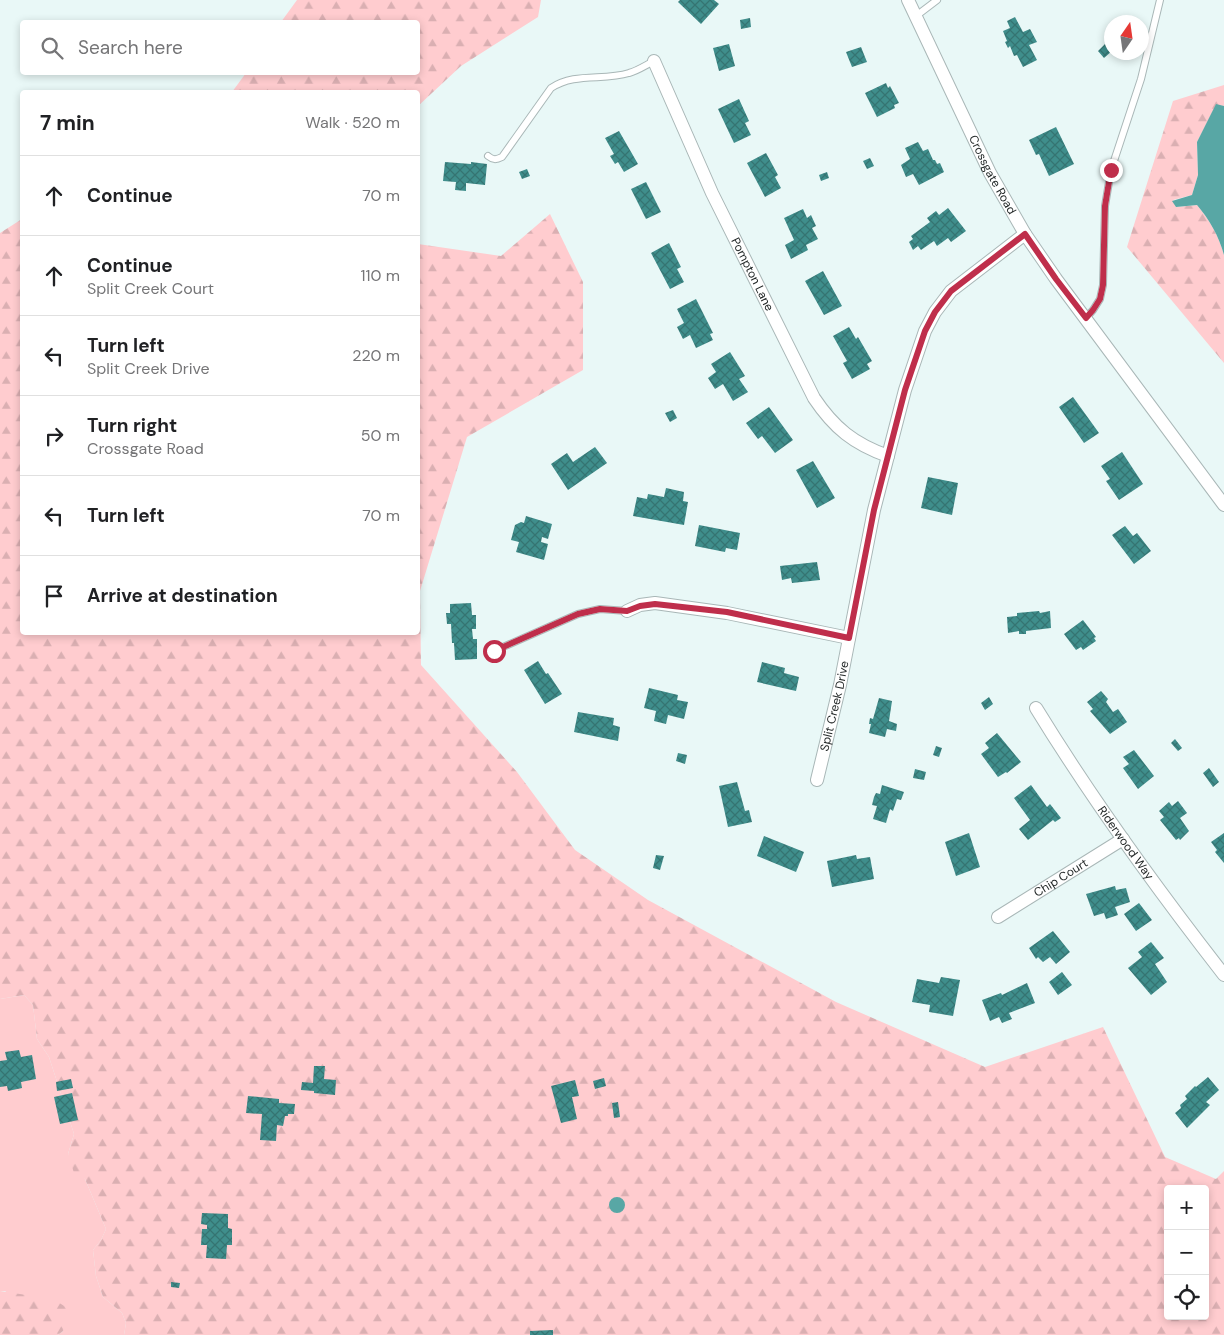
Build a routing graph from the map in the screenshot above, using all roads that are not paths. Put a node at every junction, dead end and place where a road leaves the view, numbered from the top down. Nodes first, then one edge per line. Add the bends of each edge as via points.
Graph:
1 (908, 0) edge
2 (937, 0) edge
3 (1160, 0) edge
4 (916, 16) junction
5 (654, 61) joint
6 (488, 156) dead end
7 (1025, 234) junction
8 (1086, 318) junction
9 (888, 456) junction
10 (1224, 506) edge
11 (627, 611) joint
12 (849, 638) junction
13 (494, 651) dead end
14 (1036, 708) dead end
15 (817, 780) dead end
16 (1122, 839) junction
17 (998, 917) dead end
18 (1224, 974) edge

1 - 4 street, Crossgate Road
2 - 4 lane
3 - 8 lane via 1141,79 1111,170 1105,206 1100,299
4 - 7 street, Crossgate Road via 990,173
5 - 6 lane via 628,73 560,82 551,88 502,157 497,160
5 - 9 street, Pompton Lane via 712,193 814,398 839,429 873,451
7 - 8 street, Crossgate Road
7 - 9 street, Split Creek Drive via 951,291 935,312 910,373
8 - 10 street, Crossgate Road
9 - 12 street, Split Creek Drive
11 - 12 street via 655,604 727,612
11 - 13 lane via 592,609
12 - 15 street, Split Creek Drive
14 - 16 street, Riderwood Way via 1073,769
16 - 17 street, Chip Court
16 - 18 street, Riderwood Way

